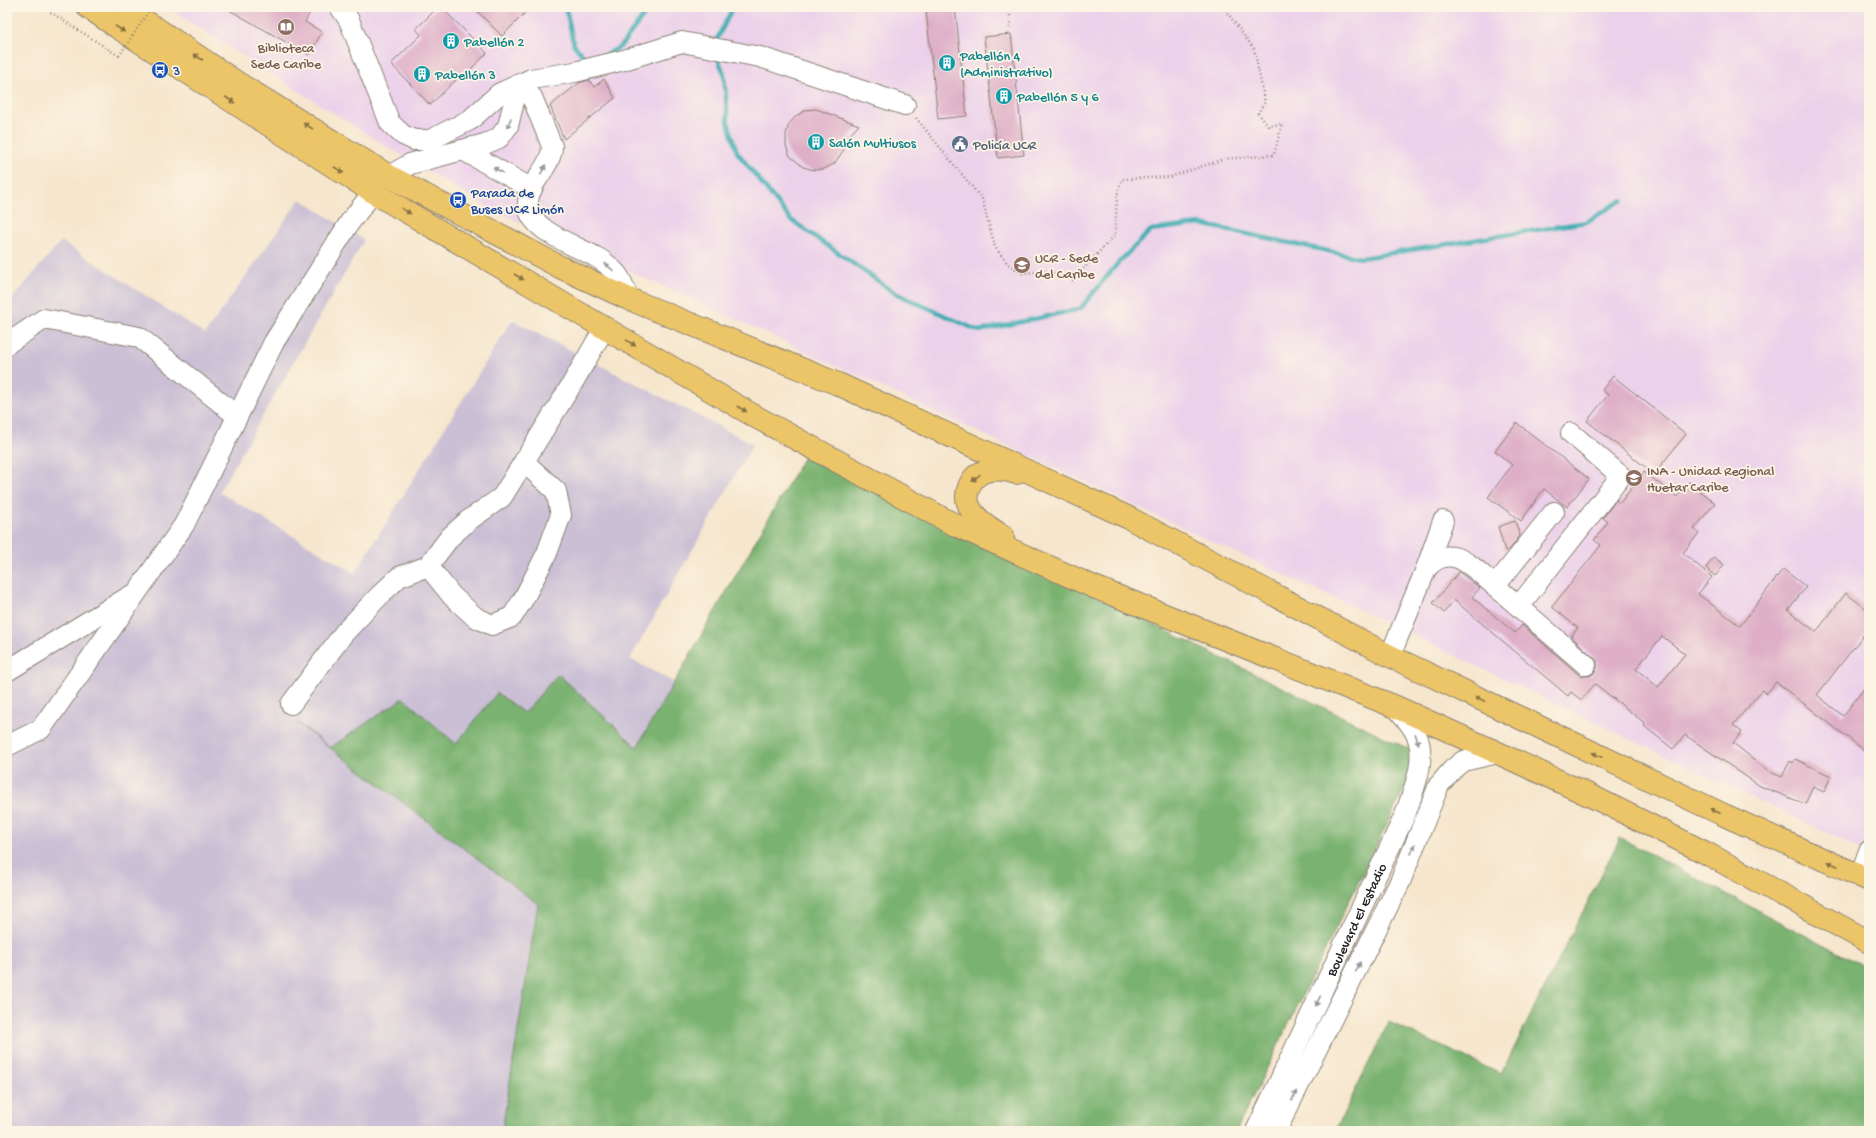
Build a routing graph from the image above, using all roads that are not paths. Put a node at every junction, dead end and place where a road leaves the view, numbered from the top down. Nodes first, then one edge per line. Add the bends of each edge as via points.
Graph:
1 (88, 7) edge
2 (124, 7) edge
3 (340, 7) edge
4 (518, 85) junction
5 (905, 105) road end
6 (463, 150) junction
7 (389, 176) junction
8 (532, 189) junction
9 (373, 192) junction
10 (629, 299) junction
11 (605, 327) junction
12 (7, 344) edge
13 (237, 416) junction
14 (1571, 433) dead end
15 (524, 462) junction
16 (1554, 512) dead end
17 (1129, 518) junction
18 (1443, 521) dead end
19 (428, 566) junction
20 (1426, 569) junction
21 (1495, 586) junction
22 (1094, 587) junction
23 (137, 591) junction
24 (1518, 606) junction
25 (1390, 656) junction
26 (1586, 665) dead end
27 (7, 670) edge
28 (291, 704) dead end
29 (1396, 706) junction
30 (7, 746) edge
31 (1498, 753) junction
32 (1869, 851) edge
33 (1865, 878) edge
34 (1869, 942) edge
35 (1256, 1131) edge
36 (1276, 1131) edge

1 -> 9 highway
7 -> 2 highway via 232,79
3 - 4 street via 349,20 390,123 414,140 430,140 470,120 500,93
4 - 5 street via 531,79 624,60 682,42 760,57
4 -> 6 street via 508,126 499,138
8 -> 4 street via 552,154 552,146 532,97
6 - 7 street via 410,164
8 -> 6 street
7 - 10 highway via 553,263
10 -> 8 street via 617,274 603,262 546,231 531,216 528,202
9 -> 11 highway
9 - 13 street via 350,222 274,342
10 - 17 highway via 838,384
11 - 15 street
11 -> 22 highway via 688,378 858,474 953,524
12 - 13 street via 44,319 140,337
13 - 23 street via 184,525
14 - 24 street via 1621,476
15 - 19 street via 502,497 450,537
15 - 19 street via 556,491 561,515 547,553 512,617 492,625 475,617 452,596
16 - 21 street
17 -> 22 highway via 1012,472 988,470 971,480 967,493 968,503 984,524
17 - 25 highway
18 - 20 street
19 - 28 street via 399,577 380,595 344,633
20 - 21 street via 1434,560 1444,556 1457,557 1467,562
20 - 25 street
21 - 24 street
22 - 29 highway
23 - 27 street
23 - 30 street via 41,729
24 - 26 street
33 -> 25 highway via 1724,815
29 - 31 highway
29 -> 35 street, Boulevard El Estadio via 1417,735 1422,753 1405,815
31 - 34 highway via 1706,853
36 -> 31 street, Boulevard El Estadio via 1400,882 1439,785 1452,769 1463,761
32 - 33 street

